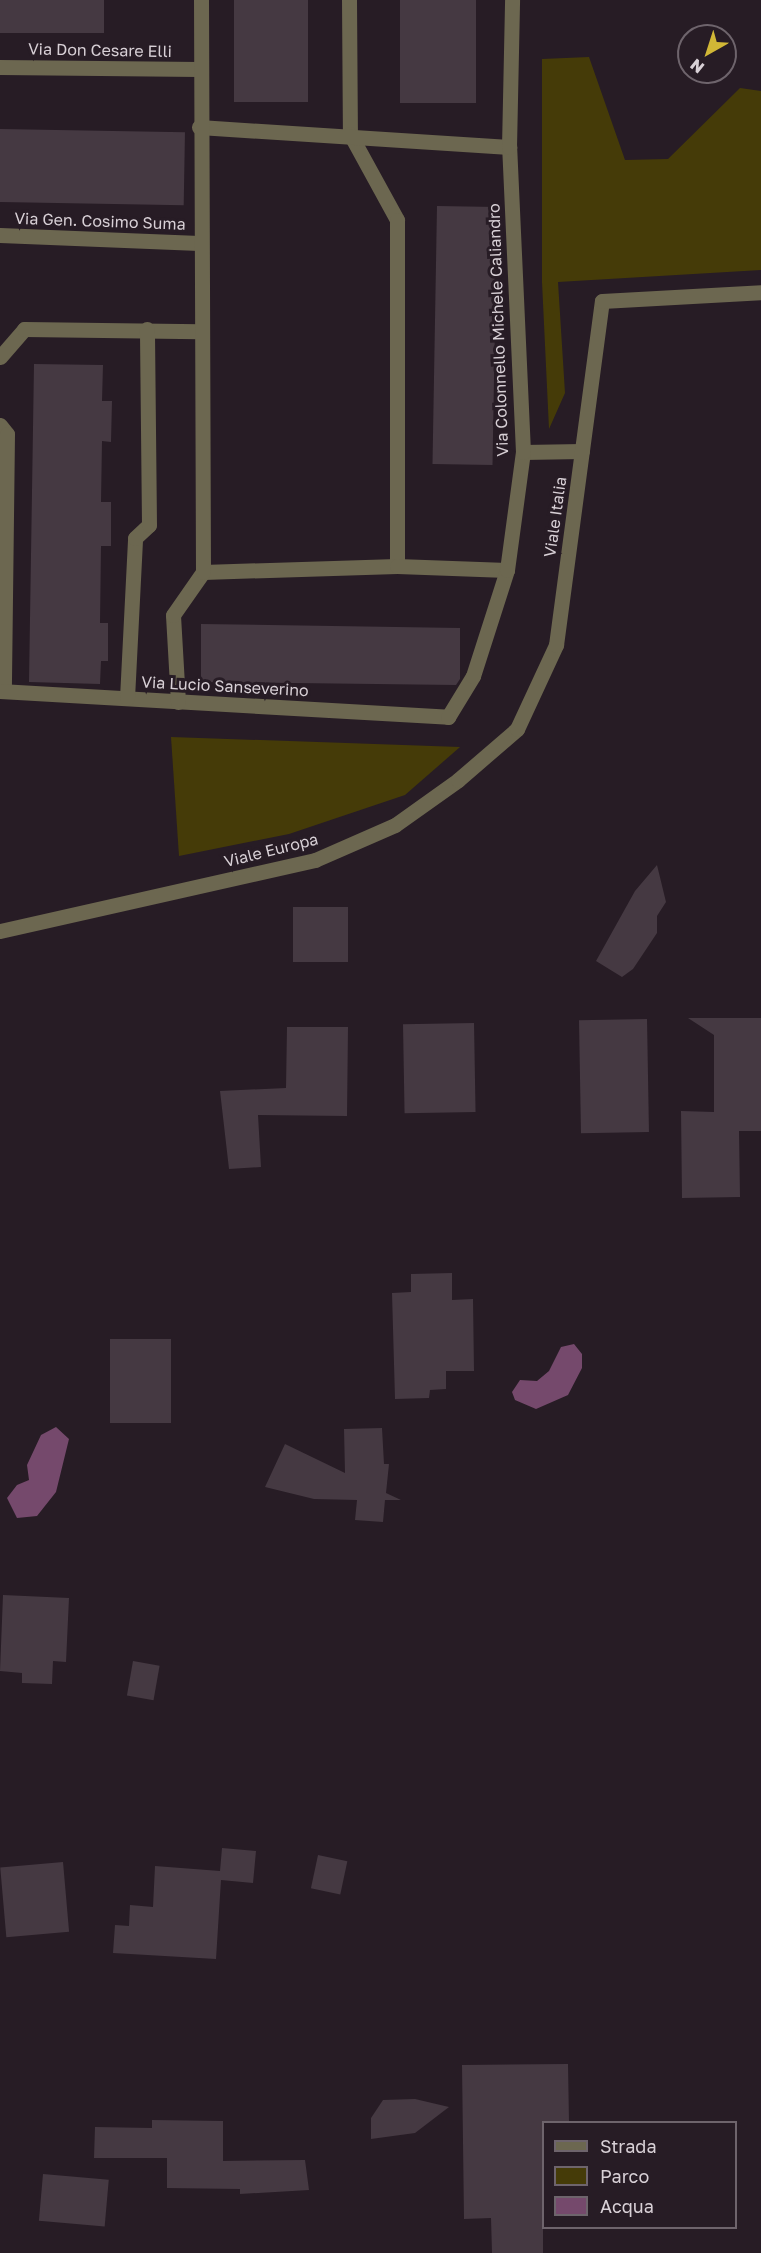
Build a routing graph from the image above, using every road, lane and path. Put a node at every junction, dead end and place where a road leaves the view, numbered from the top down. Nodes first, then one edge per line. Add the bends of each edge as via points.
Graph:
1 (201, 0) edge
2 (350, 0) edge
3 (512, 0) edge
4 (0, 68) edge
5 (199, 69) junction
6 (199, 127) junction
7 (350, 134) junction
8 (509, 147) junction
9 (0, 235) edge
10 (199, 243) junction
11 (761, 292) edge
12 (147, 329) junction
13 (200, 331) junction
14 (0, 357) edge
15 (0, 425) edge
16 (582, 451) junction
17 (523, 452) junction
18 (397, 566) junction
19 (507, 570) junction
20 (203, 572) junction
21 (2, 691) edge
22 (127, 698) junction
23 (178, 702) junction
24 (448, 717) joint
25 (517, 729) joint
26 (0, 931) edge

1 - 5 street
2 - 7 street
3 - 8 street, Via Colonnello Michele Caliandro
4 - 5 street, Via Don Cesare Elli
5 - 6 street
6 - 7 street
6 - 10 street
7 - 8 street
7 - 18 street via 397,220
8 - 17 street, Via Colonnello Michele Caliandro
9 - 10 street, Via Gen. Cosimo Suma
10 - 13 street
11 - 16 street, Viale Italia via 602,301
12 - 13 street
12 - 14 street via 24,329
12 - 22 street via 149,525 135,538
13 - 20 street
15 - 21 street via 7,434
16 - 17 street
16 - 25 street, Viale Italia via 556,645
17 - 19 street, Via Colonnello Michele Caliandro
18 - 19 street
18 - 20 street
19 - 24 street, Via Colonnello Michele Caliandro via 473,676
20 - 23 street via 173,615
21 - 22 street, Via Lucio Sanseverino
22 - 23 street, Via Lucio Sanseverino
23 - 24 street, Via Lucio Sanseverino
25 - 26 street, Viale Europa via 395,825 315,860

